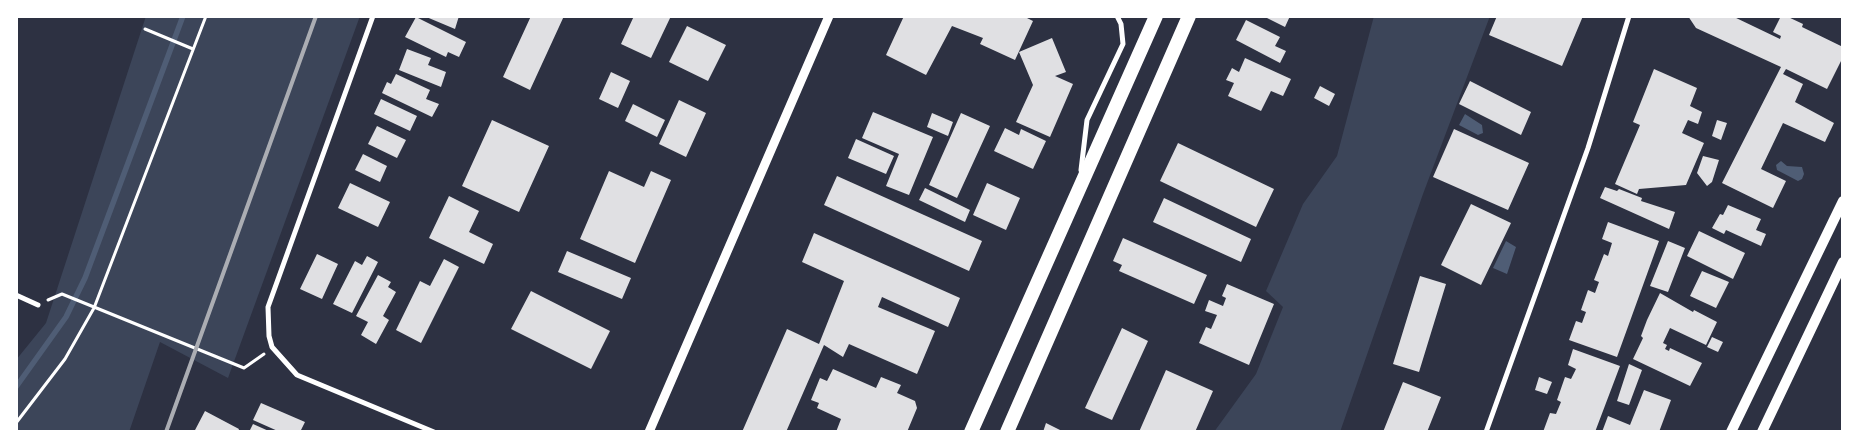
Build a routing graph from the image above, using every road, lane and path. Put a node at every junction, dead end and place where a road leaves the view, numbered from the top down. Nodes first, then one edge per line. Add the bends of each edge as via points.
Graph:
1 (206, 16) edge
2 (373, 16) edge
3 (828, 16) edge
4 (1117, 16) edge
5 (1156, 16) edge
6 (1189, 16) edge
7 (1629, 16) edge
8 (145, 29) dead end
9 (193, 49) junction
10 (1080, 186) junction
11 (1843, 201) edge
12 (1843, 262) edge
13 (62, 294) dead end
14 (16, 295) edge
15 (38, 305) dead end
16 (92, 307) junction
17 (272, 347) junction
18 (16, 423) edge
19 (434, 432) edge
20 (649, 432) edge
21 (971, 432) edge
22 (1007, 432) edge
23 (1486, 432) edge
24 (1731, 432) edge
25 (1762, 432) edge

1 - 9 path
2 - 17 street via 268,307
3 - 20 street
4 - 10 street via 1124,44 1087,120
5 - 10 highway
6 - 22 highway
7 - 23 street via 1588,148
8 - 9 path
9 - 16 path
10 - 21 highway
11 - 24 main road
12 - 25 main road
13 - 16 path
14 - 15 street
16 - 17 path via 244,368
16 - 18 path via 65,359
17 - 19 street via 297,374

